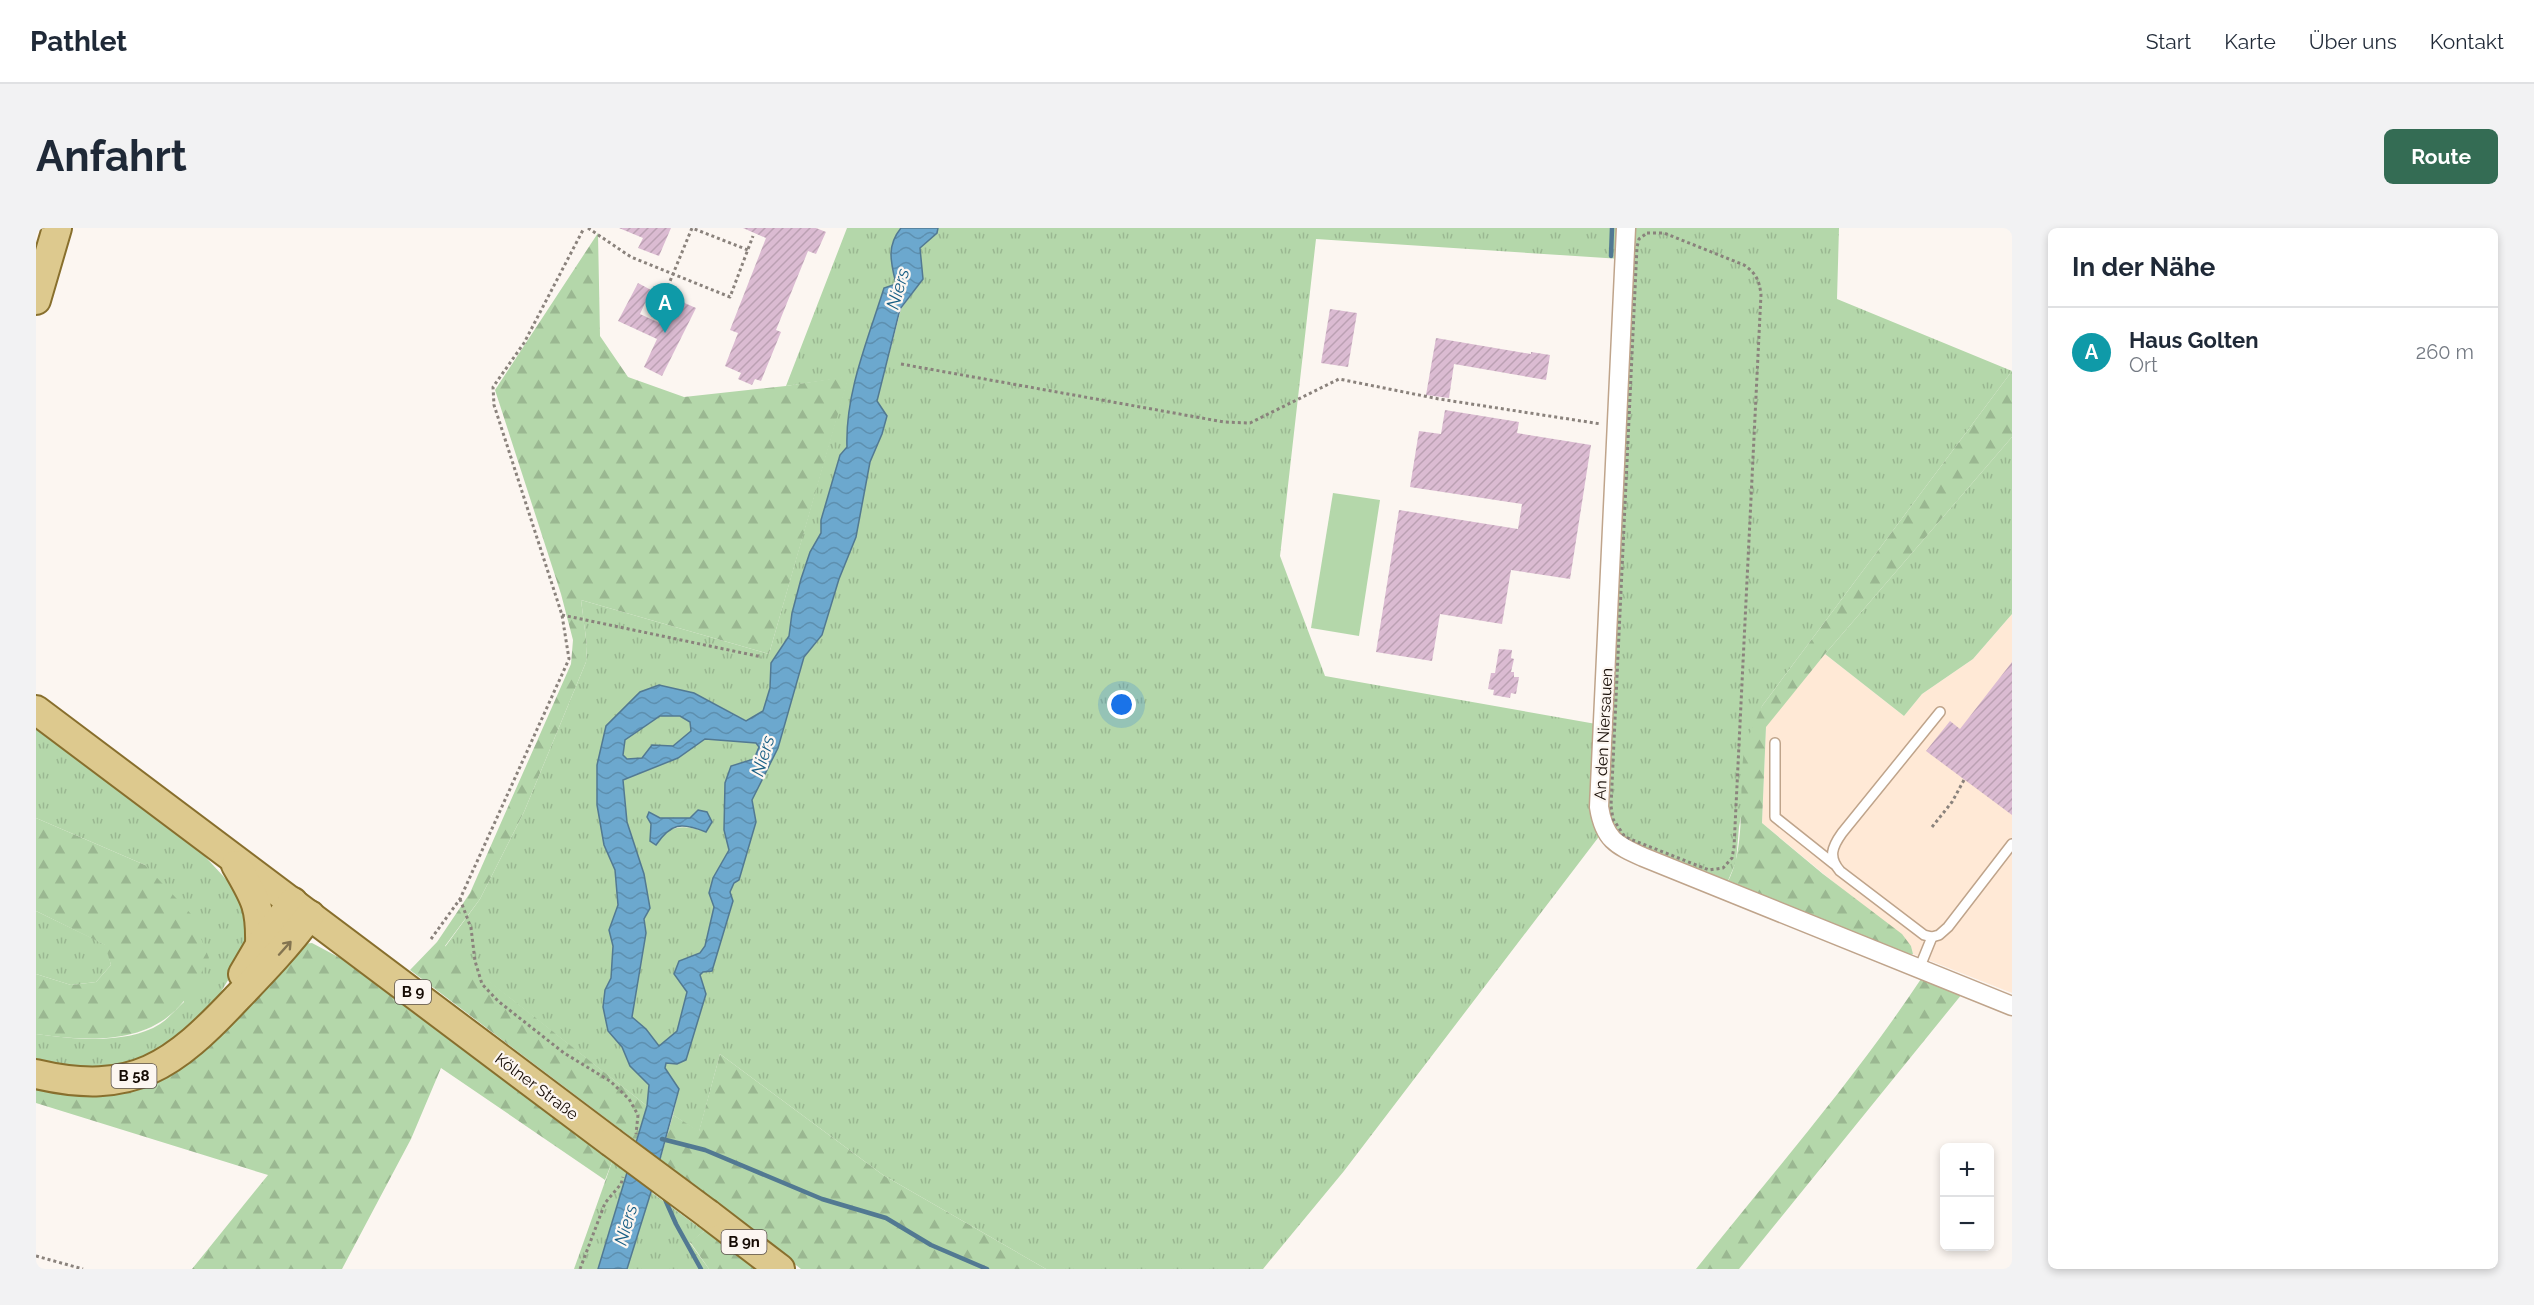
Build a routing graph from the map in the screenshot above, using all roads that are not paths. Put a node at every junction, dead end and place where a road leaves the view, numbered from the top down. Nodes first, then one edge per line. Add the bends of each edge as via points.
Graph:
1 (57, 228) edge
2 (1633, 233) edge
3 (36, 300) edge
4 (36, 710) edge
5 (1940, 712) dead end
6 (1775, 743) dead end
7 (2012, 844) edge
8 (230, 856) junction
9 (1834, 864) junction
10 (302, 909) junction
11 (1932, 938) junction
12 (260, 945) junction
13 (1919, 969) junction
14 (2012, 1006) edge
15 (216, 1021) junction
16 (36, 1074) edge
17 (708, 1214) joint
18 (780, 1269) edge

1 - 3 main road
2 - 13 street, An den Niersauen via 1617,427 1601,822 1618,845 1643,857
4 - 8 main road, B 9
5 - 9 lane via 1833,846
6 - 9 lane via 1775,817
7 - 11 lane via 1948,927
8 - 10 main road, B 9
8 - 12 main road via 258,904
9 - 11 lane
10 - 12 main road, B 58
15 -> 10 main road, B 58 via 289,944
10 - 17 main road, Kölner Straße / B 9, bridge
11 - 13 lane
12 - 15 main road, B 58
13 - 14 street, An den Niersauen
15 - 16 main road, B 58 via 180,1054 136,1075 87,1082
17 - 18 main road, Kölner Straße / B 9n

